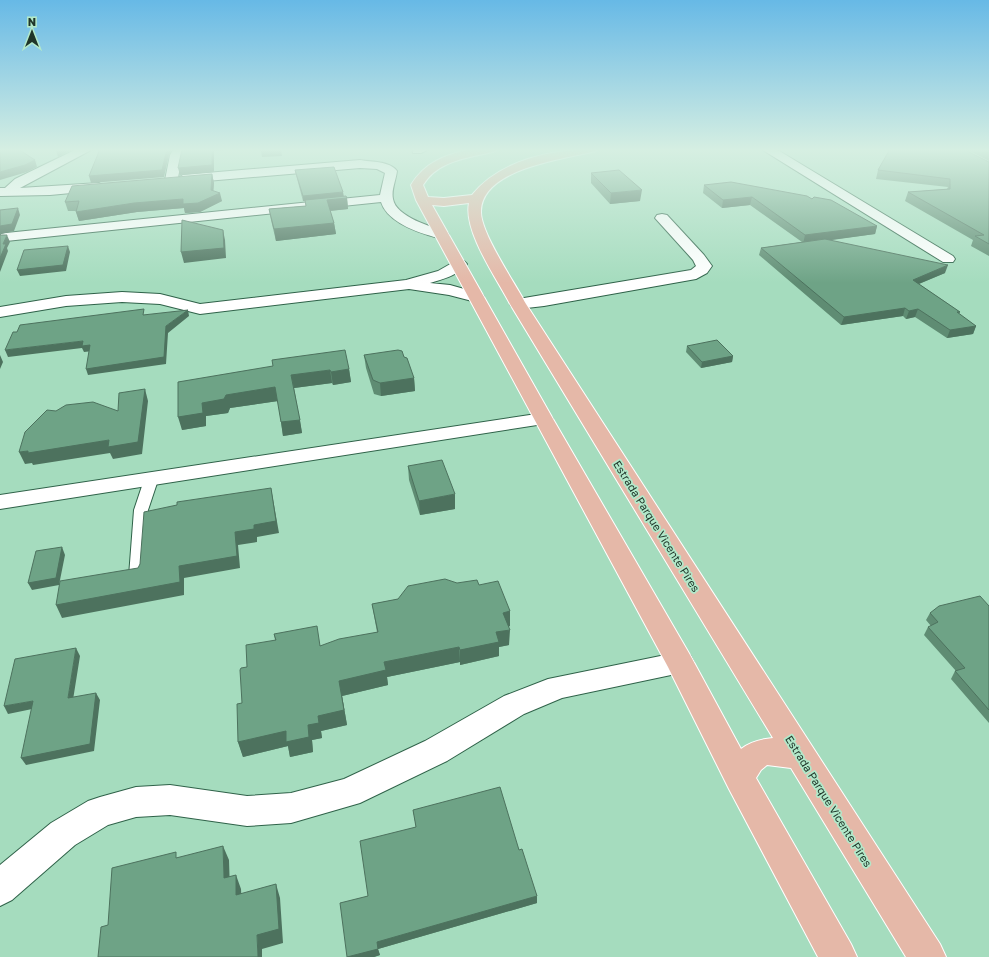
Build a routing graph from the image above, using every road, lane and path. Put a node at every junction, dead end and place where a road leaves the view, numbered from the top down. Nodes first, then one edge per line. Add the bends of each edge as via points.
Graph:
1 (387, 194) edge
2 (420, 194) edge
3 (480, 194) edge
4 (840, 194) edge
5 (386, 198) junction
6 (476, 198) junction
7 (423, 200) junction
8 (662, 218) dead end
9 (442, 235) junction
10 (6, 237) edge
11 (948, 259) dead end
12 (459, 264) junction
13 (408, 285) junction
14 (476, 297) junction
15 (518, 304) junction
16 (0, 312) edge
17 (543, 419) junction
18 (150, 480) junction
19 (0, 502) edge
20 (136, 576) edge
21 (680, 663) junction
22 (802, 758) junction
23 (740, 779) junction
24 (0, 888) edge
25 (838, 957) edge
26 (927, 957) edge

1 - 5 street
2 - 7 main road
3 - 6 main road
4 - 11 street
5 - 9 street via 388,204 404,220
5 - 10 street
6 - 7 main road via 444,202
6 - 15 main road, Estrada Parque Vicente Pires via 474,211 478,226
7 - 9 main road
8 - 15 street via 699,258 704,266 702,270 696,274
9 - 12 main road
12 - 13 street via 443,274
12 - 14 main road
13 - 14 street via 450,290
13 - 16 street via 200,309 160,299 122,297 66,301
14 - 17 main road
15 - 22 main road, Estrada Parque Vicente Pires
17 - 18 street
17 - 21 main road
18 - 19 street
18 - 20 lane via 141,510
21 - 23 main road
21 - 24 street via 558,687 514,705 429,754 349,793 291,808 247,811 170,800 136,802 100,812 63,834
22 - 23 main road via 785,752 768,751 754,756 744,766
22 - 26 main road, Estrada Parque Vicente Pires
23 - 25 main road

